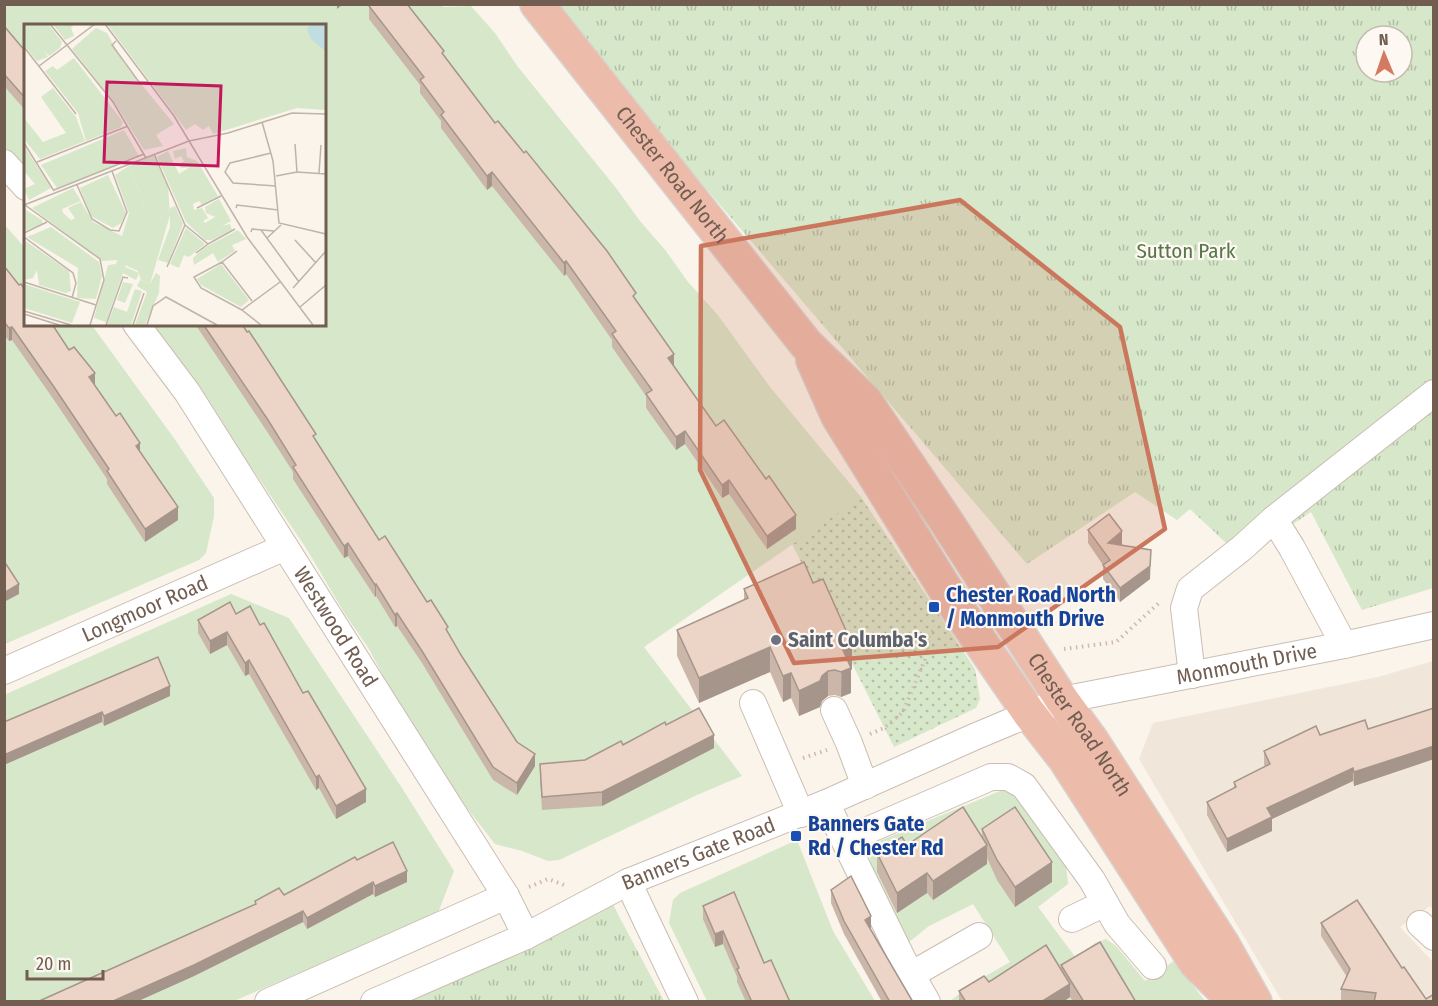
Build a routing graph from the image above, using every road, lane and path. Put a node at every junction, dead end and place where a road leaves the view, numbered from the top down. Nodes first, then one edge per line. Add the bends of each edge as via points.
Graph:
1 (537, 4) edge
2 (4, 164) edge
3 (24, 186) edge
4 (138, 326) edge
5 (806, 344) junction
6 (1434, 393) edge
7 (1274, 519) junction
8 (285, 547) junction
9 (1165, 597) dead end
10 (957, 608) junction
11 (1434, 625) edge
12 (1057, 640) dead end
13 (1344, 645) junction
14 (4, 670) edge
15 (1192, 675) junction
16 (1062, 700) junction
17 (753, 703) dead end
18 (834, 710) dead end
19 (1029, 713) junction
20 (849, 743) junction
21 (780, 765) junction
22 (865, 786) junction
23 (826, 803) junction
24 (801, 813) junction
25 (845, 840) junction
26 (628, 882) junction
27 (569, 886) dead end
28 (506, 896) junction
29 (1105, 903) junction
30 (1072, 919) dead end
31 (526, 936) junction
32 (979, 936) dead end
33 (1153, 966) dead end
34 (911, 975) junction
35 (268, 1002) edge
36 (374, 1002) edge
37 (685, 1002) edge
38 (927, 1002) edge
39 (1236, 1002) edge
40 (1255, 1002) edge

1 - 5 highway, Chester Road North
2 - 3 street
4 - 8 street, Westwood Road via 187,392
5 - 10 highway, Chester Road North via 838,416
5 - 16 highway, Chester Road North via 865,401
6 - 7 street
7 - 13 street
7 - 15 street via 1190,589 1184,608
8 - 14 street, Longmoor Road
8 - 28 street, Westwood Road
9 - 12 path via 1116,642 1064,649
10 - 19 highway, Chester Road North
10 - 20 path via 928,636 926,657 903,712 884,728
11 - 13 street, Monmouth Drive
13 - 15 street, Monmouth Drive
15 - 16 street, Monmouth Drive
16 - 19 street, Banners Gate Road
16 - 40 highway, Chester Road North via 1223,945
17 - 21 street
18 - 20 street
19 - 22 street, Banners Gate Road
19 - 39 highway, Chester Road North via 1065,759 1196,963
20 - 21 path
20 - 22 street
21 - 24 street
22 - 23 street, Banners Gate Road
23 - 24 street, Banners Gate Road
23 - 25 street
24 - 26 street, Banners Gate Road
25 - 29 street via 991,777 1008,777 1024,786
25 - 34 street
26 - 31 street, Banners Gate Road
26 - 37 street
27 - 28 path via 548,879
28 - 31 street, Westwood Road
28 - 35 street
29 - 30 street
29 - 33 street via 1117,924
31 - 36 street, Banners Gate Road
32 - 34 street
34 - 38 street

